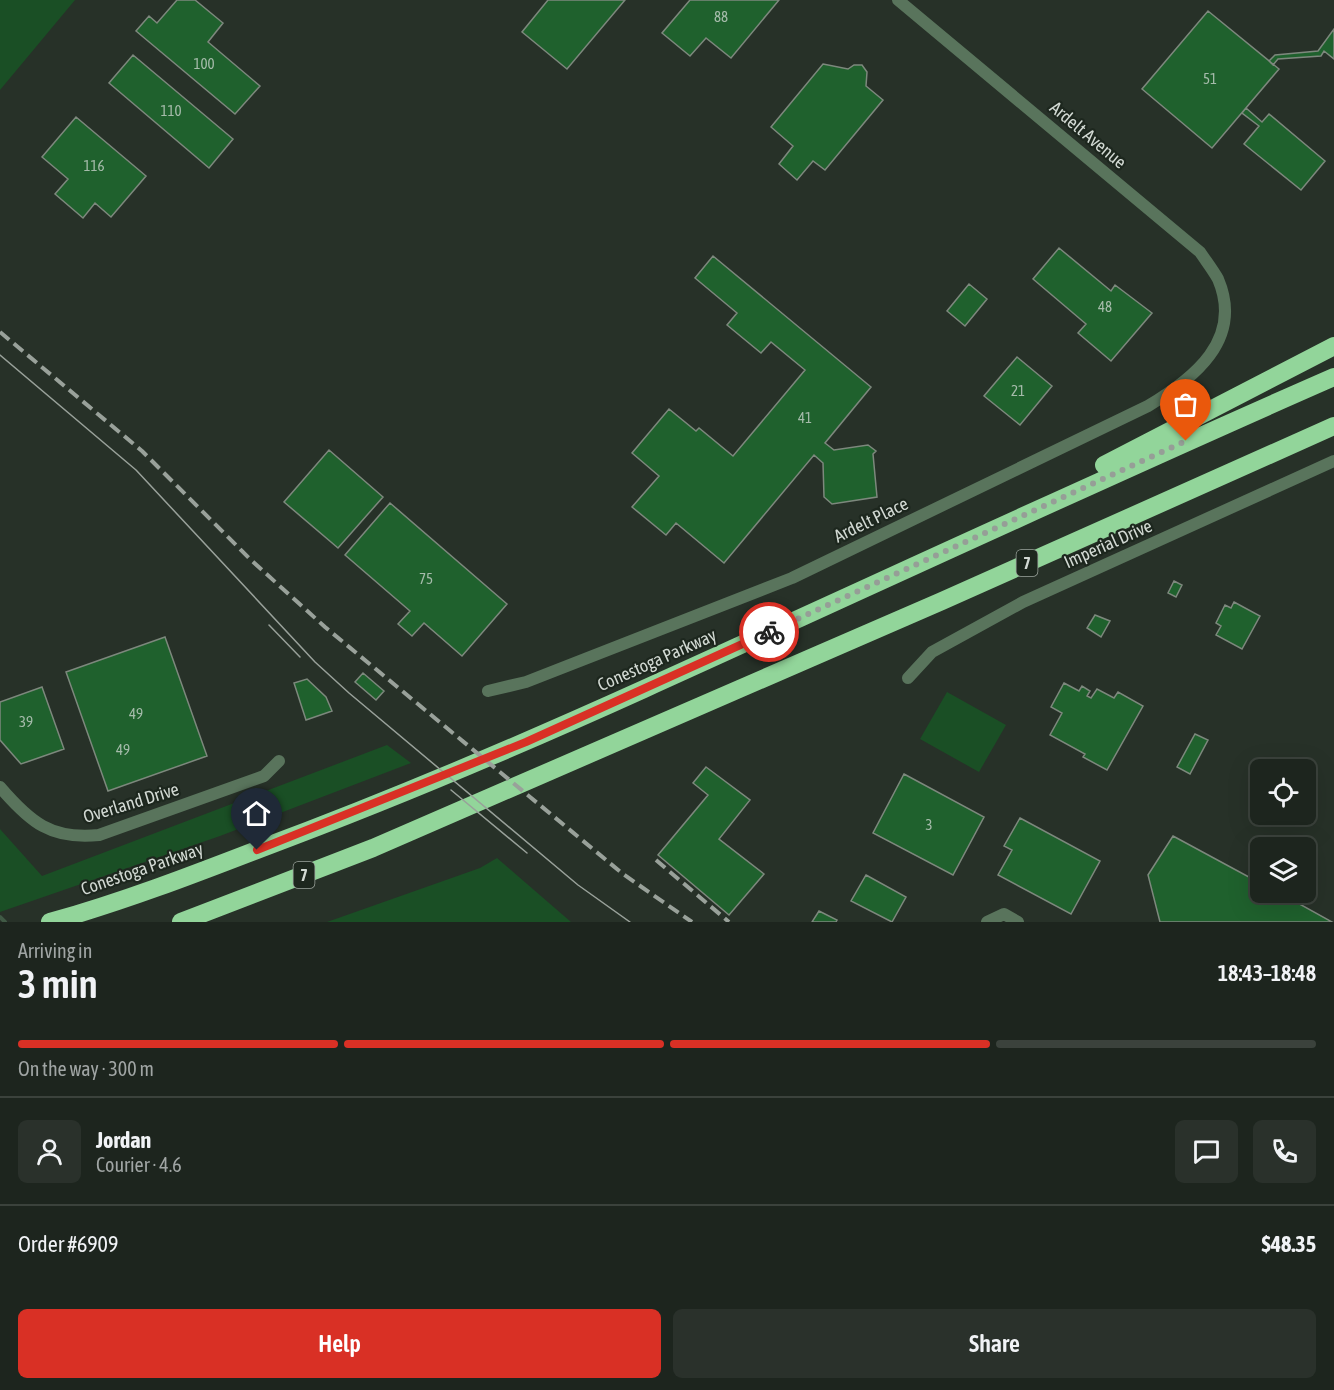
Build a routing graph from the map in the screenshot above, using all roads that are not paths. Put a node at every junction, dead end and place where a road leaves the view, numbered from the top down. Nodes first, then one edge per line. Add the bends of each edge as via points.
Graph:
1 (898, 0) edge
2 (1224, 317) joint
3 (1334, 346) edge
4 (1334, 376) edge
5 (1334, 426) edge
6 (1334, 461) edge
7 (1081, 487) junction
8 (908, 678) dead end
9 (488, 691) dead end
10 (279, 761) dead end
11 (0, 787) edge
12 (56, 920) edge
13 (181, 922) edge
14 (987, 922) edge
15 (1018, 922) edge

1 - 2 street, Ardelt Avenue via 1200,252 1218,280
2 - 9 street, Ardelt Place via 1209,359 1180,387 1148,406 792,578 526,682
3 - 7 highway via 1102,466
4 - 7 highway, Conestoga Parkway / 7
5 - 13 highway, 7 via 427,825
6 - 8 street, Imperial Drive via 1023,602 932,652
7 - 12 highway, Conestoga Parkway / 7 via 526,742 159,888
10 - 11 street, Overland Drive via 264,776 129,826 78,837 47,829 23,813
14 - 15 street via 1004,914

